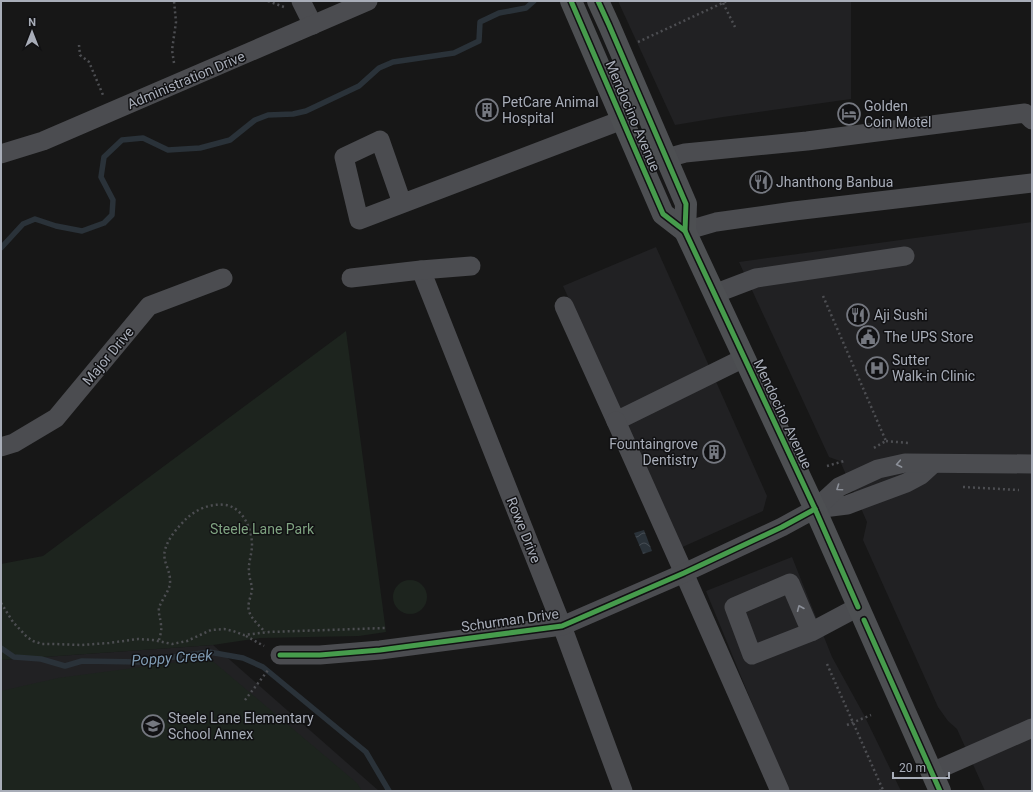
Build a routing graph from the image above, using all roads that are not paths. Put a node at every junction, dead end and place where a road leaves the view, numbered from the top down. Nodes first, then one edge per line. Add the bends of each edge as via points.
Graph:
1 (368, 1) edge
2 (571, 1) edge
3 (598, 1) edge
4 (293, 4) edge
5 (313, 25) junction
6 (622, 120) junction
7 (1032, 120) edge
8 (1, 154) edge
9 (667, 158) junction
10 (1032, 183) edge
11 (402, 203) dead end
12 (685, 231) junction
13 (905, 256) dead end
14 (471, 266) dead end
15 (422, 270) junction
16 (223, 278) dead end
17 (351, 278) dead end
18 (714, 294) junction
19 (564, 306) dead end
20 (744, 358) junction
21 (616, 421) junction
22 (1, 447) edge
23 (1032, 464) edge
24 (815, 509) junction
25 (684, 573) junction
26 (858, 607) junction
27 (562, 626) junction
28 (811, 632) junction
29 (276, 660) road end
30 (1032, 728) edge
31 (936, 781) edge
32 (623, 791) edge
33 (780, 791) edge

1 - 5 street, Administration Drive
2 - 6 main road, Mendocino Avenue
3 - 9 main road, Mendocino Avenue
4 - 5 street
5 - 8 street, Administration Drive via 43,141
6 - 11 street
6 - 12 main road, Mendocino Avenue via 663,214
7 - 9 street via 1025,113 807,141 685,153
9 - 12 main road, Mendocino Avenue via 686,204
10 - 12 street via 794,211 716,222
12 - 18 main road, Mendocino Avenue
13 - 18 street via 756,278
14 - 15 street
15 - 17 street
15 - 27 street, Rowe Drive
16 - 22 street, Major Drive via 149,306 56,418 14,443
18 - 20 main road, Mendocino Avenue
19 - 21 street
20 - 21 street
20 - 24 main road, Mendocino Avenue
21 - 25 street
23 - 24 street via 933,464 921,475 906,483 847,505
24 - 25 street, Schurman Drive
24 - 26 main road, Mendocino Avenue
25 - 27 street, Schurman Drive
25 - 33 street
26 - 28 street
26 - 31 main road, Mendocino Avenue
27 - 29 street, Schurman Drive via 380,650
27 - 32 street, Rowe Drive
28 -> 28 street via 790,583 734,607 752,655
30 - 31 street

